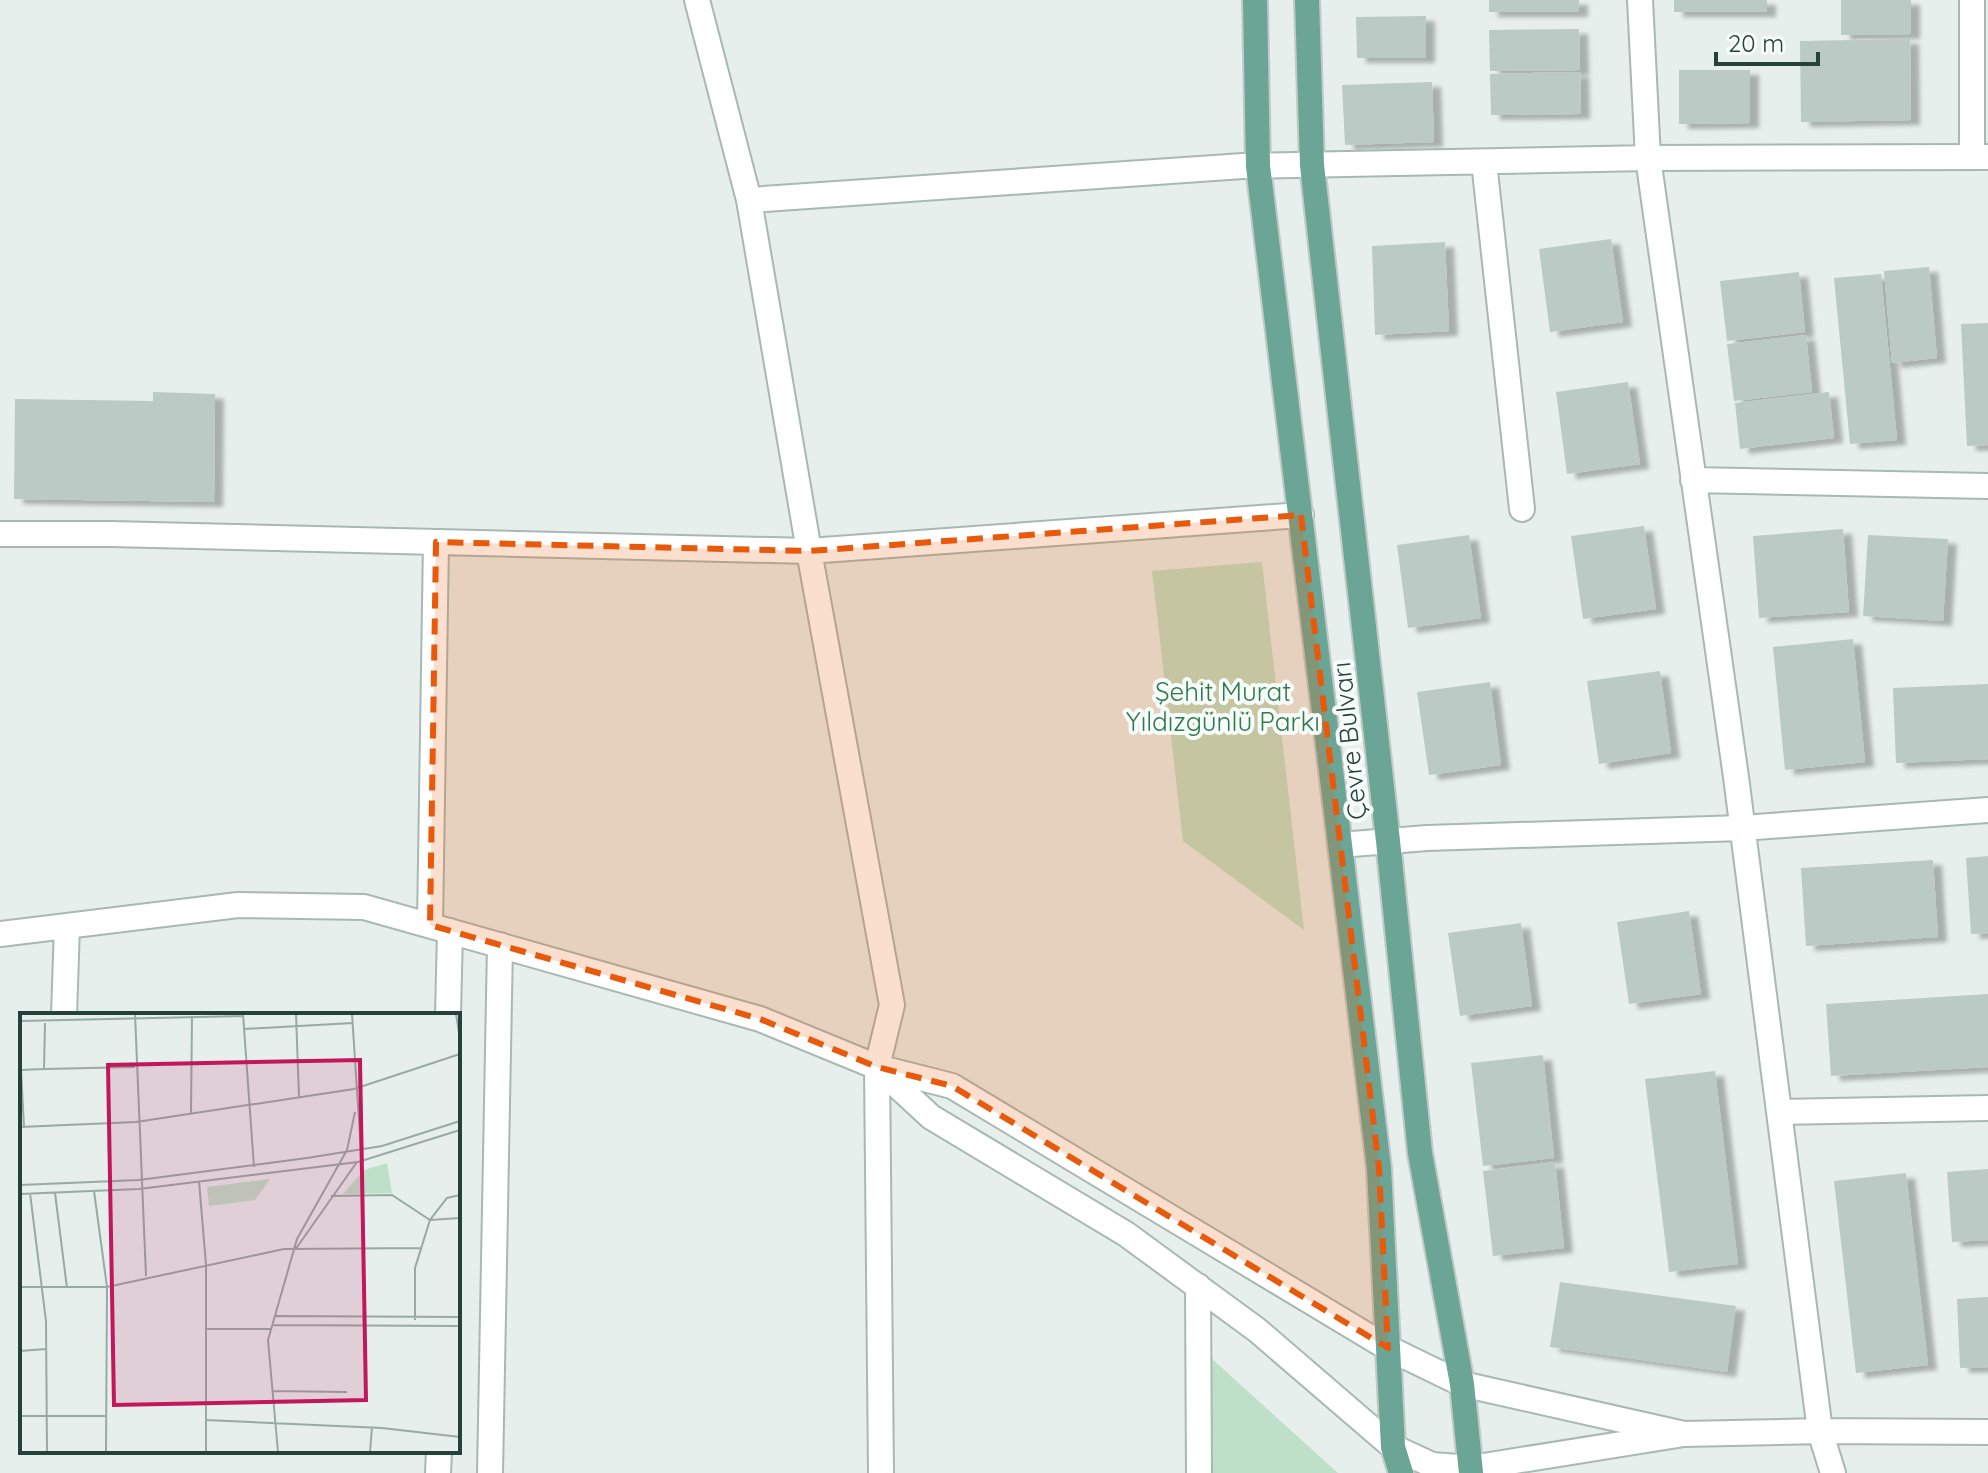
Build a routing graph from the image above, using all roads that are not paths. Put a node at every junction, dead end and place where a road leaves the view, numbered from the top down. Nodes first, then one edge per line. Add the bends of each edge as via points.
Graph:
1 (697, 0) edge
2 (1255, 0) edge
3 (1307, 0) edge
4 (1640, 0) edge
5 (1972, 0) edge
6 (1980, 156) edge
7 (1648, 158) junction
8 (1484, 162) junction
9 (1312, 165) junction
10 (1258, 166) junction
11 (749, 200) junction
12 (1693, 480) junction
13 (1988, 486) edge
14 (1522, 509) dead end
15 (1301, 515) junction
16 (0, 534) edge
17 (436, 542) junction
18 (809, 551) junction
19 (1988, 810) edge
20 (1742, 828) junction
21 (1388, 841) junction
22 (1340, 845) junction
23 (67, 926) junction
24 (440, 928) junction
25 (0, 934) edge
26 (500, 945) junction
27 (64, 1013) edge
28 (448, 1013) edge
29 (877, 1067) junction
30 (1988, 1108) edge
31 (1779, 1112) junction
32 (1198, 1286) junction
33 (1388, 1348) junction
34 (1462, 1384) junction
35 (1820, 1431) junction
36 (1988, 1432) edge
37 (1684, 1434) junction
38 (1393, 1447) junction
39 (439, 1453) edge
40 (1471, 1470) edge
41 (438, 1473) edge
42 (490, 1473) edge
43 (881, 1473) edge
44 (1199, 1473) edge
45 (1401, 1473) edge
46 (1833, 1473) edge

1 - 11 street
2 - 10 main road, Çevre Bulvarı
3 - 9 main road, Çevre Bulvarı
4 - 7 street
5 - 6 street
6 - 7 street
7 - 8 street
7 - 12 street
8 - 9 street
8 - 14 street
9 - 10 street
9 - 21 main road, Çevre Bulvarı
10 - 11 street
10 - 15 main road, Çevre Bulvarı
11 - 18 street
12 - 13 street
12 - 20 street
15 - 18 street
15 - 22 main road, Çevre Bulvarı
16 - 17 street
17 - 18 street
17 - 24 street
18 - 29 street via 892,1005
19 - 20 street
20 - 21 street
20 - 31 street
21 - 22 street
21 - 34 main road, Çevre Bulvarı via 1420,1153
22 - 33 main road, Çevre Bulvarı via 1379,1168
23 - 24 street via 238,905 364,907
23 - 25 street
23 - 27 street
24 - 26 street
24 - 28 street
26 - 29 street via 760,1019
26 - 42 street
29 - 32 street via 931,1117 1126,1234
29 - 33 street via 952,1086
29 - 43 street
30 - 31 street
31 - 35 street
32 - 38 street
32 - 44 street
33 - 34 street
33 - 38 main road, Çevre Bulvarı
34 - 37 street
34 - 40 main road, Çevre Bulvarı
35 - 36 street
35 - 37 street
35 - 46 street
37 - 40 street
38 - 40 street via 1432,1465
38 - 45 main road, Çevre Bulvarı
39 - 41 street

